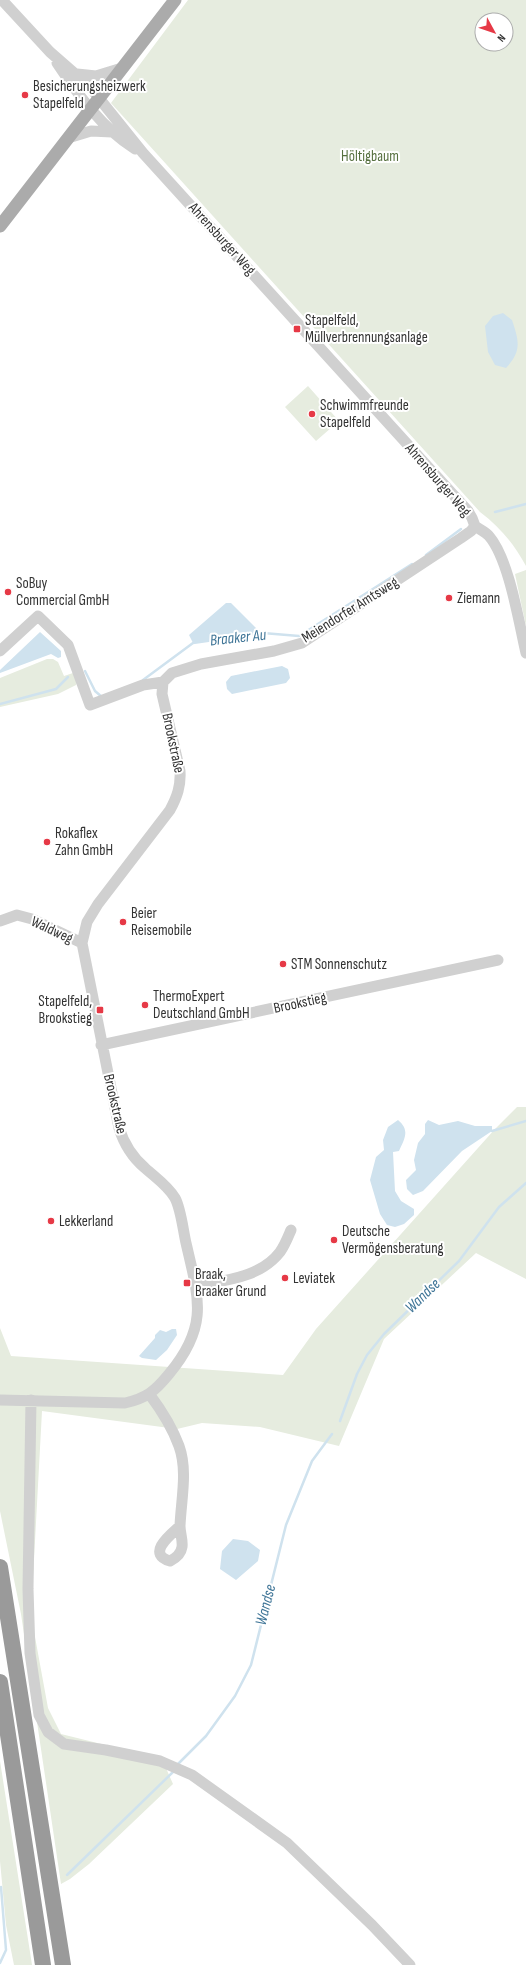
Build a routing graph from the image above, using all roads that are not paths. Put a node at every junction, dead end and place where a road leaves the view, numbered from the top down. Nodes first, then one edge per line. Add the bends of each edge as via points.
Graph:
1 (2, 0) edge
2 (175, 0) edge
3 (50, 52) junction
4 (122, 68) junction
5 (76, 74) junction
6 (99, 98) junction
7 (90, 109) junction
8 (113, 133) junction
9 (68, 138) junction
10 (142, 153) junction
11 (0, 226) edge
12 (475, 526) junction
13 (0, 651) edge
14 (526, 654) edge
15 (163, 682) junction
16 (0, 921) edge
17 (82, 943) junction
18 (498, 960) dead end
19 (101, 1045) junction
20 (291, 1230) dead end
21 (196, 1286) junction
22 (150, 1395) junction
23 (2, 1400) edge
24 (31, 1400) junction
25 (180, 1526) dead end
26 (0, 1567) edge
27 (0, 1682) edge
28 (43, 1965) edge
29 (63, 1965) edge
30 (410, 1965) edge

1 - 3 street
2 - 4 main road
3 - 5 street, Ahrensburger Weg
3 - 7 street, Ahrensburger Weg
4 - 5 street via 96,76
4 - 6 main road
5 - 6 street, Ahrensburger Weg
6 - 7 main road
6 - 10 street, Ahrensburger Weg
7 - 8 street, Ahrensburger Weg
7 - 9 main road
8 - 9 street, Ahrensburger Weg via 91,131
8 - 10 street, Ahrensburger Weg
9 - 11 main road
10 - 12 street, Ahrensburger Weg via 468,511
12 - 14 street, Ahrensburger Weg via 493,541 508,575
12 - 15 street, Meiendorfer Amtsweg via 461,538 302,642 274,651 201,664 172,673
13 - 15 street, Meiendorfer Amtsweg via 38,616 68,645 90,705 143,685
15 - 17 street, Brookstraße via 162,694 180,771 181,783 177,797 170,810 98,904 87,922
16 - 17 street, Waldweg via 17,915 32,919
17 - 19 street, Brookstraße
18 - 19 street, Brookstieg
19 - 21 street, Brookstraße via 122,1137 131,1155 165,1185 176,1200
20 - 21 street via 280,1252 262,1269 243,1276
21 - 22 street, Brookstraße via 198,1312 194,1336 182,1359
22 - 24 street via 125,1403
22 - 25 street via 167,1418 180,1447 183,1464
23 - 24 street
24 - 30 street via 28,1589 30,1653 39,1715 48,1732 64,1744 160,1761 192,1775 287,1843
26 - 29 highway
27 - 28 highway

